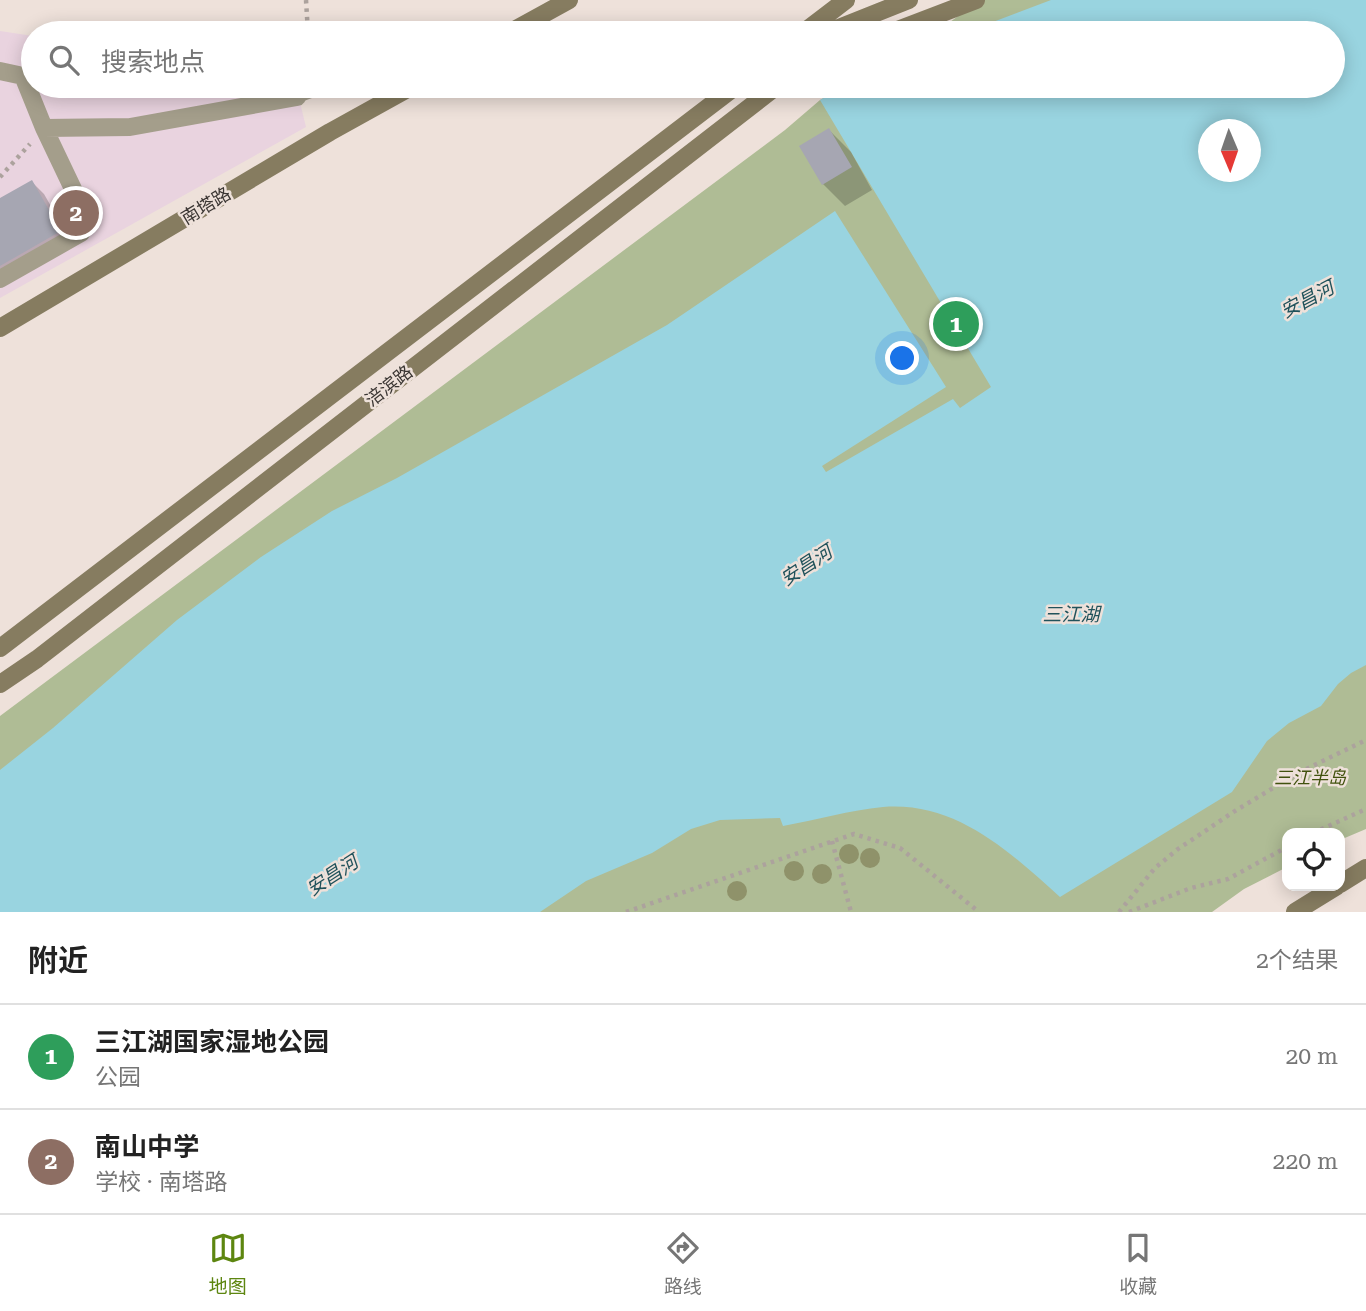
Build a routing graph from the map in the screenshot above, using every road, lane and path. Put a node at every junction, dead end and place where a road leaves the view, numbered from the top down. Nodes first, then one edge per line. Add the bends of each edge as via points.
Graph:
1 (306, 0) edge
2 (569, 0) edge
3 (846, 0) edge
4 (889, 0) edge
5 (909, 0) edge
6 (976, 0) edge
7 (867, 17) junction
8 (307, 21) edge
9 (531, 21) edge
10 (819, 21) edge
11 (857, 21) edge
12 (862, 21) edge
13 (921, 21) edge
14 (0, 71) edge
15 (21, 76) edge
16 (32, 98) edge
17 (291, 98) edge
18 (391, 98) edge
19 (720, 98) edge
20 (761, 98) edge
21 (44, 128) junction
22 (0, 177) edge
23 (0, 279) edge
24 (0, 328) edge
25 (0, 648) edge
26 (0, 684) edge
27 (1366, 740) edge
28 (1366, 809) edge
29 (1324, 828) edge
30 (832, 841) junction
31 (1282, 850) edge
32 (1366, 868) edge
33 (1345, 881) edge
34 (1329, 891) edge
35 (626, 912) edge
36 (851, 912) edge
37 (979, 912) edge
38 (1119, 912) edge
39 (1129, 912) edge
40 (1295, 912) edge

1 - 8 path
2 - 9 main road
3 - 10 main road
4 - 7 main road
5 - 7 main road
6 - 13 main road
7 - 11 main road
7 - 12 main road
14 - 15 street
16 - 21 street
17 - 21 street via 130,127
18 - 24 main road, 南塔路
19 - 25 main road, 涪滨路
20 - 26 main road, 涪滨路
21 - 22 path
21 - 23 street via 84,212 81,233
27 - 38 path via 1298,773 1178,849 1155,868
28 - 29 path
30 - 35 path
30 - 36 path
30 - 37 path via 854,834 900,848
31 - 39 path via 1228,879
32 - 33 main road
34 - 40 main road

